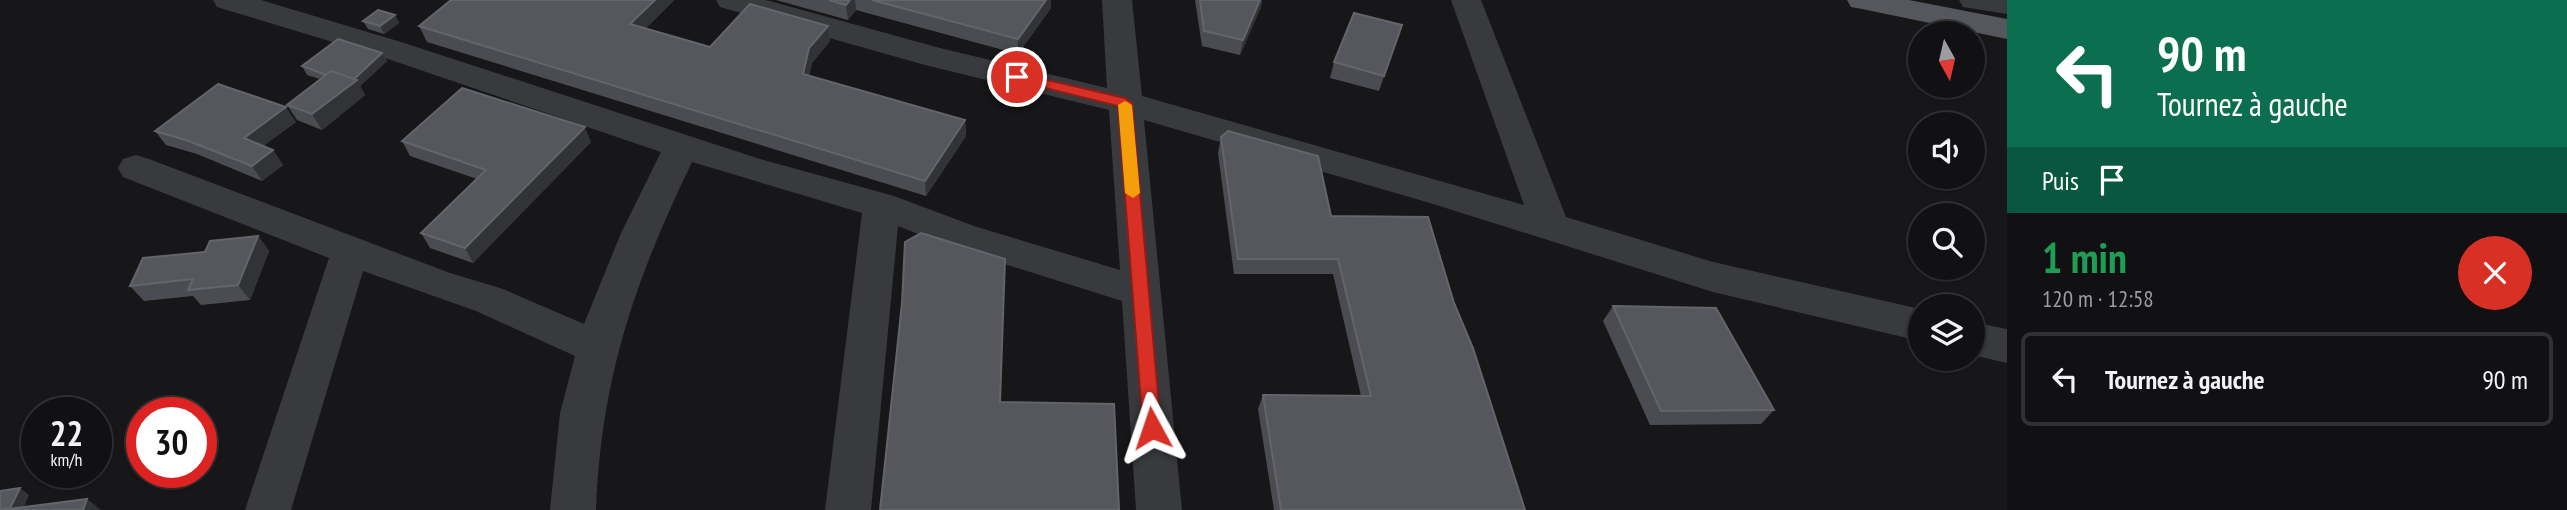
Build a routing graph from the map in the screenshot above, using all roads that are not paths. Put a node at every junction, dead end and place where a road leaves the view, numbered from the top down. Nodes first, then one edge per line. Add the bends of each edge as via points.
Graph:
1 (228, 0) edge
2 (731, 0) edge
3 (1117, 0) edge
4 (1466, 0) edge
5 (1862, 0) edge
6 (1974, 0) edge
7 (2007, 5) edge
8 (422, 25) edge
9 (2007, 29) edge
10 (390, 49) junction
11 (1125, 103) junction
12 (682, 146) junction
13 (136, 168) dead end
14 (881, 205) junction
15 (1550, 226) junction
16 (350, 251) junction
17 (1141, 292) junction
18 (1908, 322) edge
19 (1985, 341) edge
20 (2007, 346) edge
21 (596, 347) junction
22 (268, 510) edge
23 (573, 510) edge
24 (848, 510) edge
25 (1159, 510) edge

1 - 10 street
2 - 11 street via 937,58
3 - 11 street
4 - 15 street
5 - 9 main road
6 - 7 street
8 - 10 street
10 - 12 street
11 - 15 street
11 - 17 street
12 - 14 street
12 - 21 street via 648,214
13 - 16 street
14 - 17 street via 961,236
14 - 24 street
15 - 18 street via 1713,277
16 - 21 street via 489,300
16 - 22 street
17 - 25 street
19 - 20 street
21 - 23 street via 573,467

